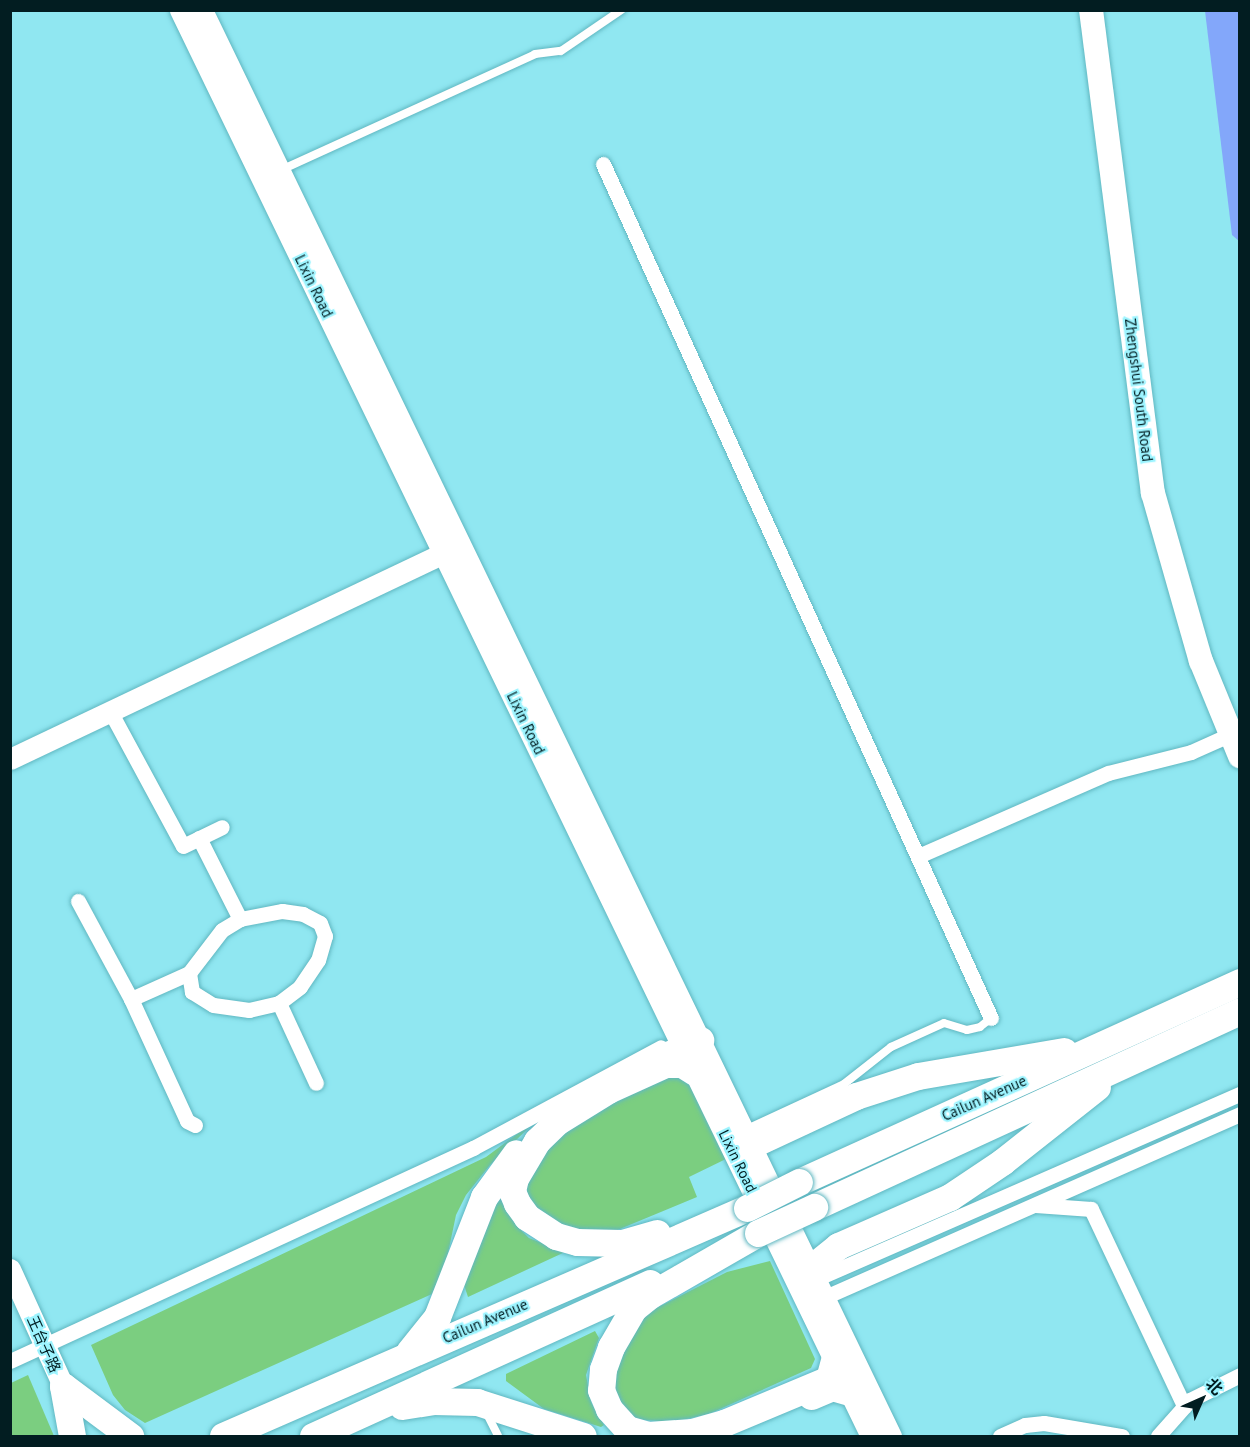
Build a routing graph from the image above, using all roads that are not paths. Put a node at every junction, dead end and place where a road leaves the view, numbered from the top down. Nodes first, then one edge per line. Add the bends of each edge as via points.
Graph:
1 (180, 10) edge
2 (202, 10) edge
3 (621, 10) edge
4 (1091, 10) edge
5 (1107, 10) edge
6 (603, 164) dead end
7 (280, 171) junction
8 (443, 553) junction
9 (110, 711) junction
10 (1234, 726) edge
11 (1239, 756) edge
12 (10, 759) edge
13 (222, 827) dead end
14 (199, 838) junction
15 (918, 856) junction
16 (78, 901) dead end
17 (240, 919) junction
18 (189, 974) junction
19 (1239, 982) edge
20 (131, 999) junction
21 (279, 1003) junction
22 (1239, 1011) edge
23 (991, 1018) joint
24 (1175, 1025) junction
25 (688, 1042) junction
26 (1104, 1044) junction
27 (1132, 1059) junction
28 (695, 1072) junction
29 (316, 1083) dead end
30 (1239, 1094) edge
31 (1239, 1114) edge
32 (195, 1125) dead end
33 (747, 1138) junction
34 (1033, 1205) junction
35 (747, 1208) junction
36 (758, 1233) junction
37 (10, 1269) edge
38 (817, 1281) junction
39 (45, 1345) junction
40 (407, 1354) junction
41 (834, 1360) junction
42 (10, 1361) edge
43 (1239, 1375) edge
44 (63, 1386) junction
45 (849, 1392) junction
46 (1184, 1406) junction
47 (491, 1407) junction
48 (369, 1412) junction
49 (72, 1437) edge
50 (130, 1437) edge
51 (223, 1437) edge
52 (313, 1437) edge
53 (498, 1437) edge
54 (583, 1437) edge
55 (700, 1437) edge
56 (871, 1437) edge
57 (891, 1437) edge
58 (1000, 1437) edge
59 (1122, 1437) edge
60 (1158, 1437) edge

1 - 8 main road, Lixin Road
2 - 7 main road, Lixin Road
3 - 7 lane via 561,51 535,54
4 - 10 main road, Zhengshui South Road via 1153,494 1184,610
5 - 10 main road, Zhengshui South Road via 1164,486
6 - 15 street
7 - 25 main road, Lixin Road
8 - 9 main road
8 - 25 main road, Lixin Road
9 - 12 main road
9 - 14 street via 178,840 183,846
10 - 11 main road, Zhengshui South Road
10 - 15 street via 1191,752 1108,773
13 - 14 street
14 - 17 street
15 - 23 street
16 - 20 street
17 - 18 street via 222,930
17 - 21 street via 282,910 303,914 320,923 325,936 318,960 300,987
18 - 20 street
18 - 21 street via 192,993 213,1005 249,1010
19 - 24 highway
20 - 32 street via 187,1121
21 - 29 street
22 - 24 highway
23 - 33 lane via 980,1027 967,1030 944,1023 902,1042 844,1084
24 - 26 highway, Cailun Avenue
24 - 27 highway, Cailun Avenue
25 - 28 main road, Lixin Road
25 - 33 main road, Lixin Road
25 - 39 street via 473,1148
25 - 40 highway via 608,1084 531,1136 484,1197 437,1317
26 - 33 highway via 918,1076
26 - 35 highway, Cailun Avenue, bridge
27 - 36 highway, Cailun Avenue, bridge
27 - 38 highway via 1002,1162 950,1197 837,1246
28 - 35 highway via 682,1064 665,1064 608,1090 558,1120 522,1162 512,1191 517,1203 539,1227 577,1242 621,1243
28 - 41 main road, Lixin Road
30 - 38 street
31 - 34 street
33 - 38 main road, Lixin Road
34 - 38 street
34 - 46 street via 1091,1209
35 - 40 highway, Cailun Avenue
36 - 41 highway via 650,1295 633,1309 603,1369 601,1390 609,1409 627,1429 648,1435 692,1432 724,1423 829,1379
36 - 48 highway
37 - 39 main road, 王台子路
38 - 57 main road, Lixin Road
39 - 42 street
39 - 44 main road, 王台子路
40 - 51 highway, Cailun Avenue
41 - 45 main road, Lixin Road
43 - 46 street via 1201,1391
44 - 49 highway
44 - 50 highway
45 - 55 highway via 832,1387
45 - 56 main road, Lixin Road
46 - 60 street
47 - 48 highway via 444,1400
47 - 53 lane via 488,1416
47 - 54 highway
48 - 52 highway
58 - 59 street via 1025,1425 1044,1422

